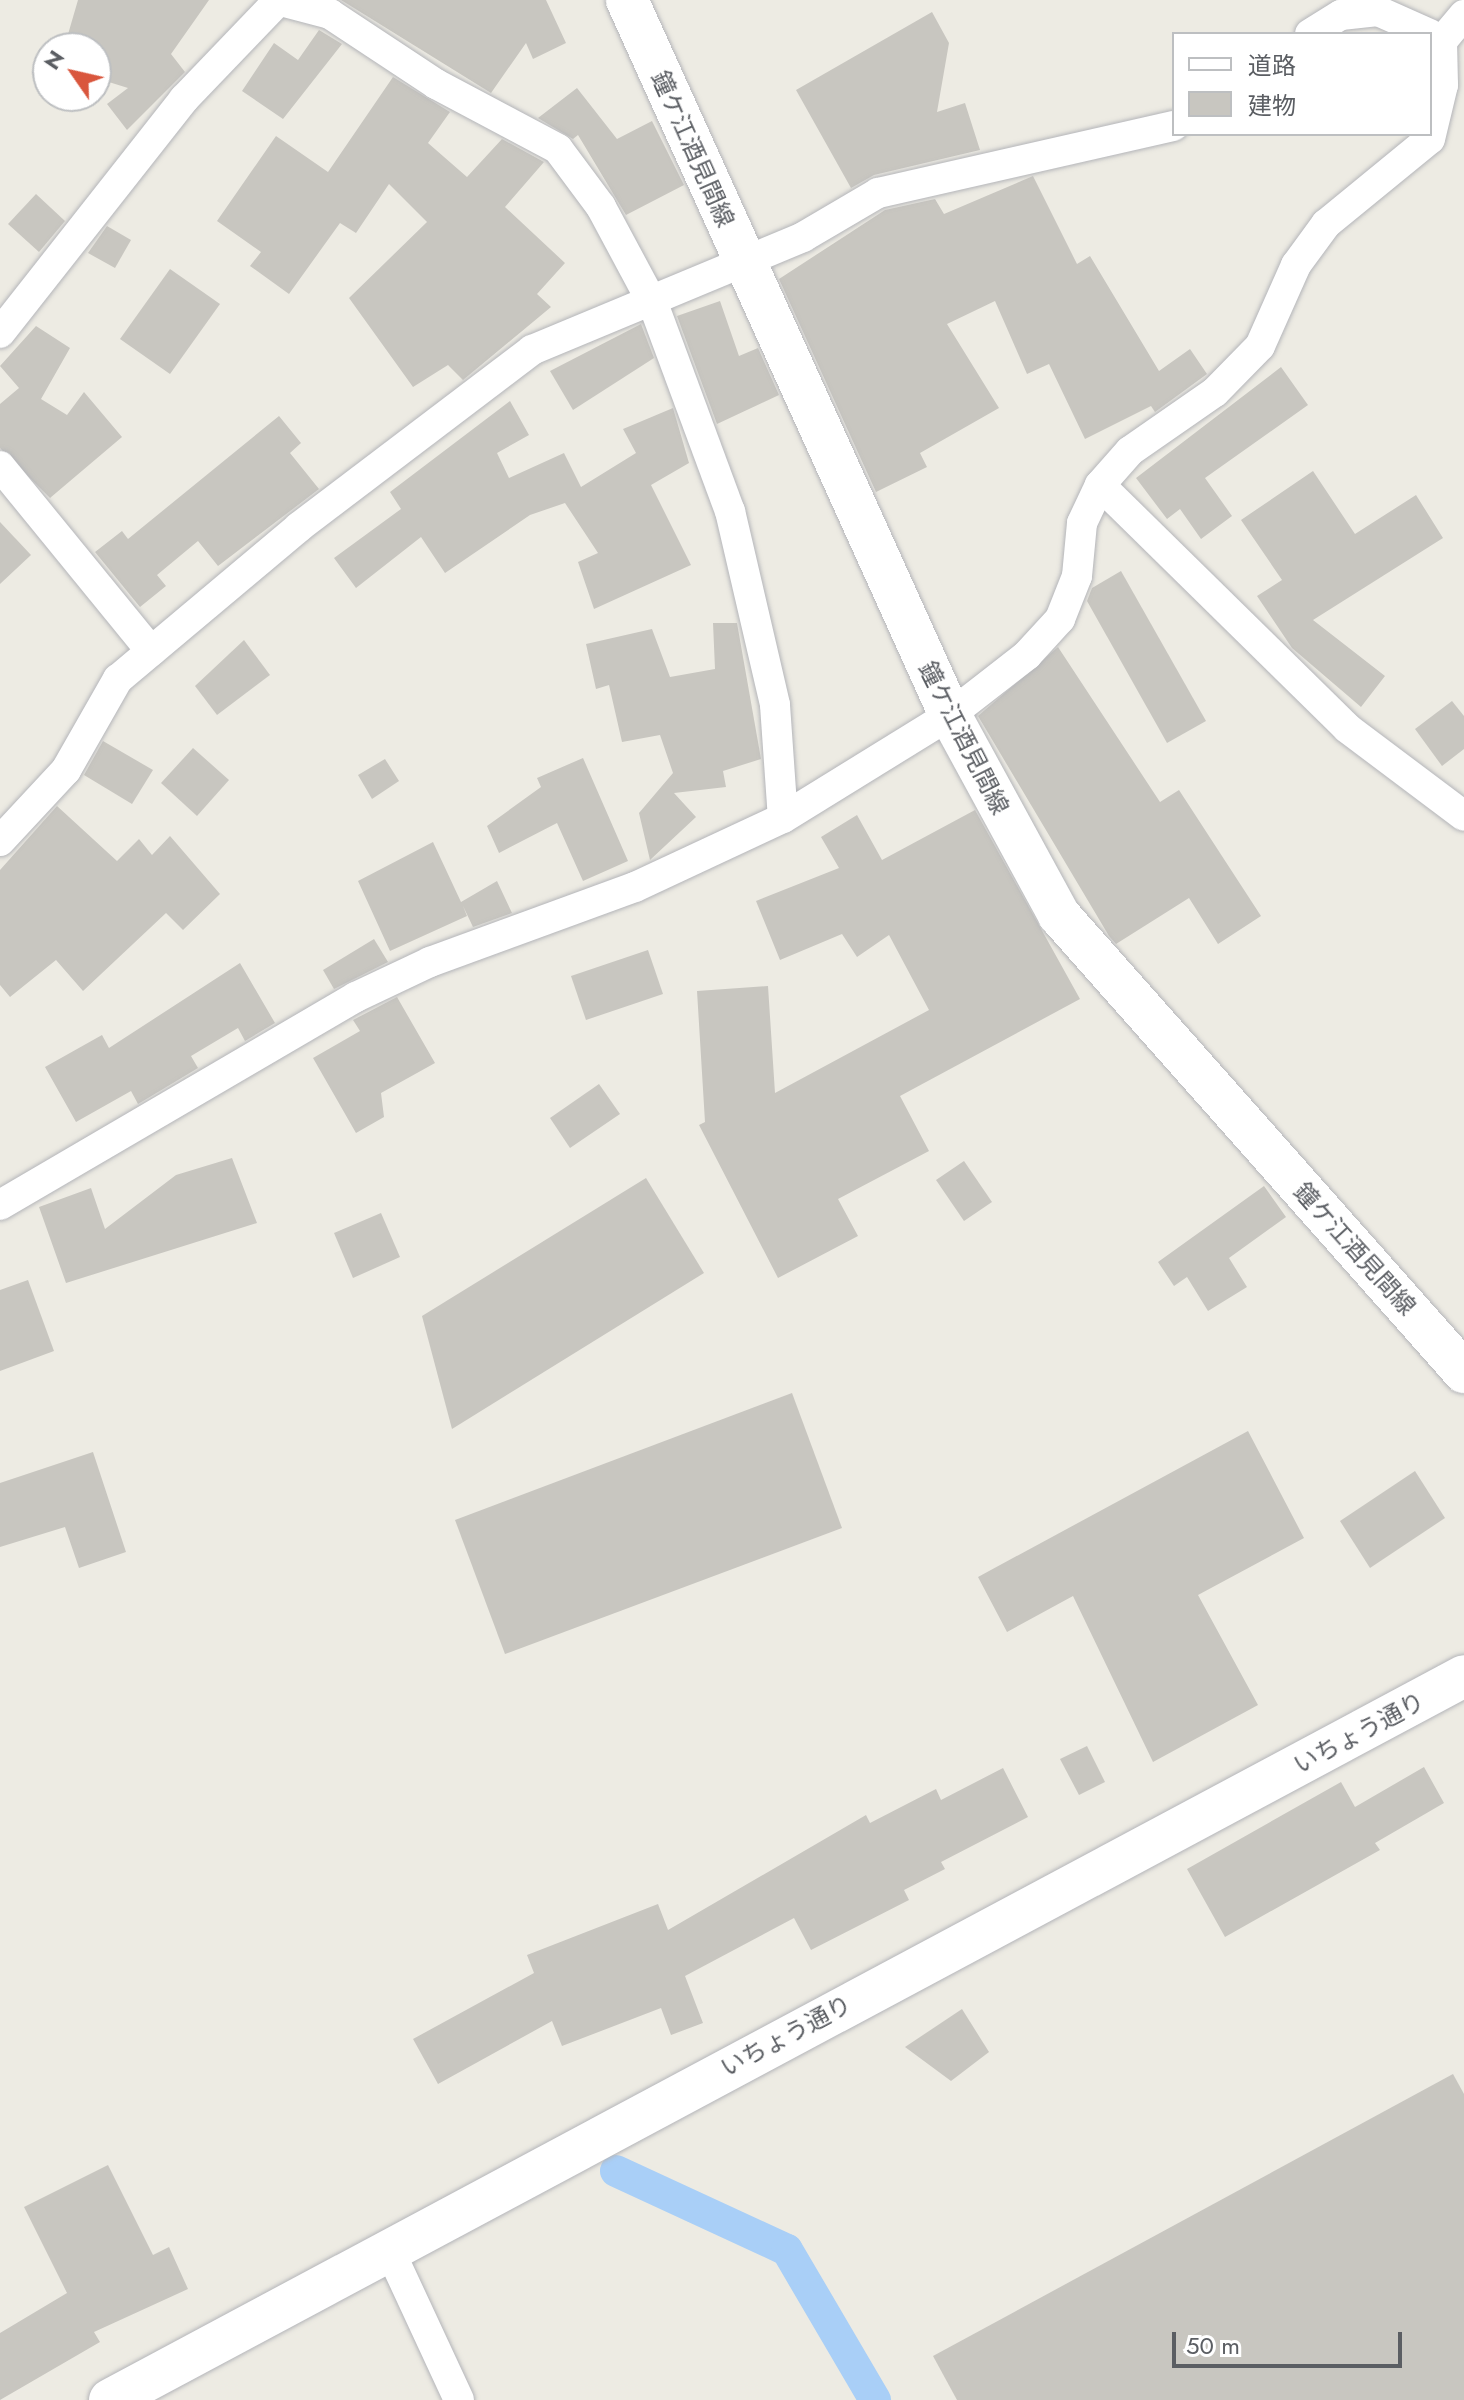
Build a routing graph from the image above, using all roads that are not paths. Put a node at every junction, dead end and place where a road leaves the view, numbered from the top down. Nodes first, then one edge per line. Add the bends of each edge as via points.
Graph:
1 (278, 0) edge
2 (627, 0) edge
3 (1464, 15) edge
4 (1313, 32) edge
5 (1425, 32) edge
6 (1434, 36) edge
7 (1172, 126) edge
8 (1432, 131) edge
9 (1431, 136) edge
10 (745, 263) junction
11 (649, 296) junction
12 (0, 333) edge
13 (0, 466) edge
14 (1100, 485) junction
15 (151, 651) junction
16 (950, 715) junction
17 (1464, 816) edge
18 (783, 818) junction
19 (0, 841) edge
20 (0, 1205) edge
21 (1464, 1372) edge
22 (1464, 1676) edge
23 (389, 2249) junction
24 (110, 2400) edge
25 (459, 2400) edge

1 - 11 street via 330,14 436,84 558,149 601,207
1 - 12 street via 184,99
2 - 10 main road, 鐘ケ江酒見間線
3 - 6 street
4 - 5 street via 1341,15 1378,11
6 - 8 street via 1443,85
7 - 10 street via 878,193 846,217
9 - 14 street via 1326,224 1296,265 1260,346 1215,392 1130,451
10 - 11 street
10 - 16 main road, 鐘ケ江酒見間線
11 - 15 street via 491,376
11 - 18 street via 730,511 775,705
13 - 15 street
14 - 16 street via 1082,523 1077,576 1060,619 1027,655
14 - 17 street via 1347,728
15 - 19 street via 118,679 66,770
16 - 18 street
16 - 21 main road, 鐘ケ江酒見間線 via 1059,915
18 - 20 street via 635,887 356,997
22 - 23 main road, いちょう通り
23 - 24 main road, いちょう通り
23 - 25 street

